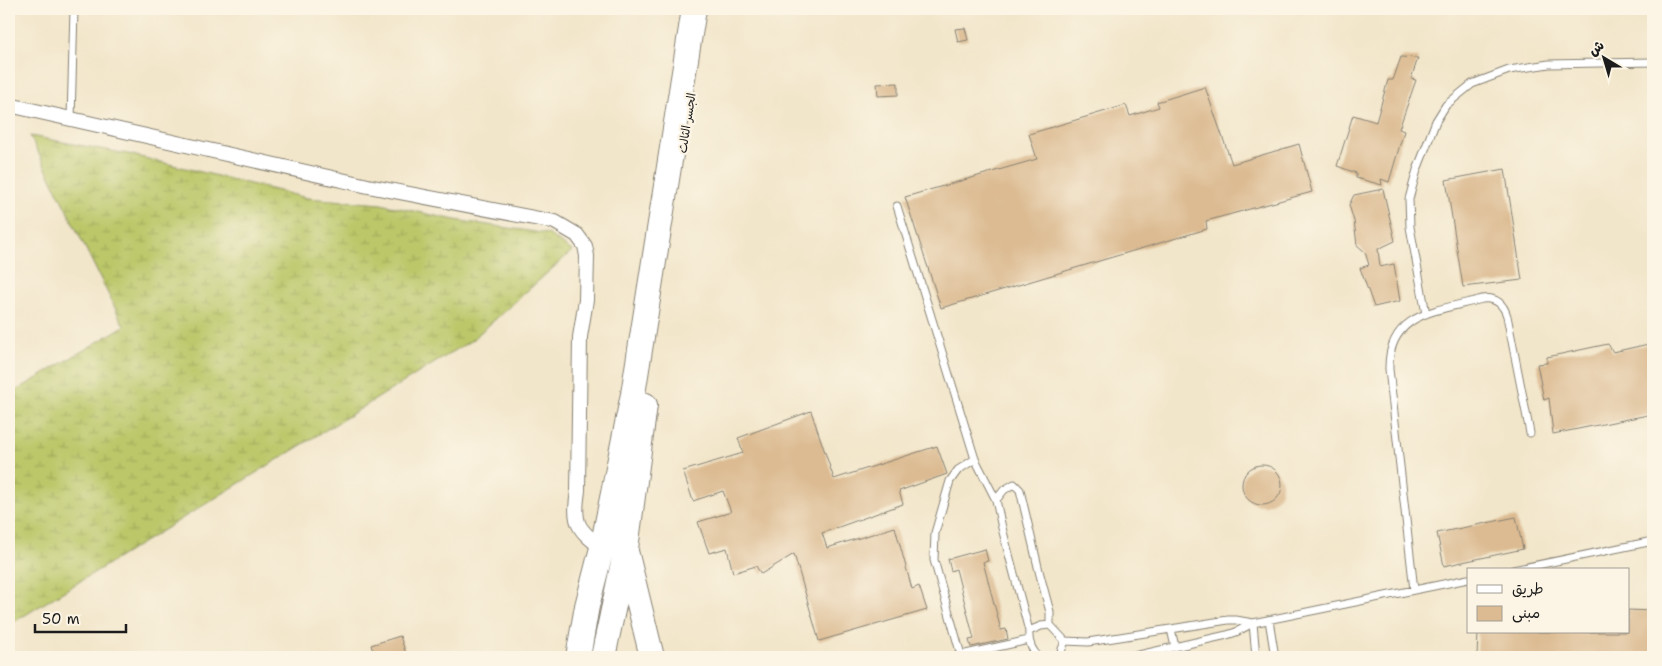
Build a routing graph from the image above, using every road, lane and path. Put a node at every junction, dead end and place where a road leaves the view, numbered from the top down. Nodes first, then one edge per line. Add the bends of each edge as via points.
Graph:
1 (74, 9) edge
2 (694, 9) edge
3 (706, 9) edge
4 (1653, 62) edge
5 (9, 105) edge
6 (70, 120) junction
7 (897, 206) dead end
8 (662, 237) junction
9 (1426, 314) junction
10 (1530, 433) dead end
11 (975, 459) junction
12 (996, 500) junction
13 (1653, 542) edge
14 (602, 548) junction
15 (626, 549) junction
16 (1523, 568) edge
17 (1467, 579) edge
18 (1414, 590) junction
19 (587, 606) junction
20 (1269, 620) junction
21 (1253, 623) junction
22 (1050, 625) junction
23 (1171, 629) junction
24 (1030, 632) junction
25 (1028, 640) junction
26 (1065, 641) junction
27 (1175, 647) junction
28 (961, 655) junction
29 (568, 657) edge
30 (578, 657) edge
31 (604, 657) edge
32 (652, 657) edge
33 (952, 657) edge
34 (1039, 657) edge
35 (1059, 657) edge
36 (1130, 657) edge
37 (1256, 657) edge
38 (1275, 657) edge

1 - 6 lane
2 - 8 highway, الجسر الثالث
3 - 8 highway, الجسر الثالث
4 - 9 lane via 1549,64 1510,70 1472,84 1446,105 1436,121 1409,199 1410,227
5 - 6 street
6 - 14 street via 368,186 555,222 578,235 586,246 587,256 586,300 580,337 575,515 586,536
7 - 11 lane
8 - 14 highway
8 - 15 highway
9 - 10 lane via 1489,298 1501,304 1507,316
9 - 18 lane via 1401,329 1389,355
11 - 12 lane
11 - 28 lane via 958,470 950,481 935,533 934,560
12 - 22 lane via 1014,484 1020,490 1050,612
12 - 24 lane
13 - 16 lane
14 - 19 highway
15 - 31 highway
15 - 32 highway
17 - 18 lane
18 - 20 lane
19 - 29 highway
19 - 30 highway
20 - 21 lane
20 - 38 lane
21 - 23 lane via 1236,620
21 - 27 lane via 1236,632
21 - 37 lane
22 - 24 lane
22 - 26 lane
23 - 26 lane via 1088,642
23 - 27 lane
24 - 25 lane
25 - 28 lane
25 - 34 lane
26 - 35 lane
27 - 36 lane
28 - 33 lane

